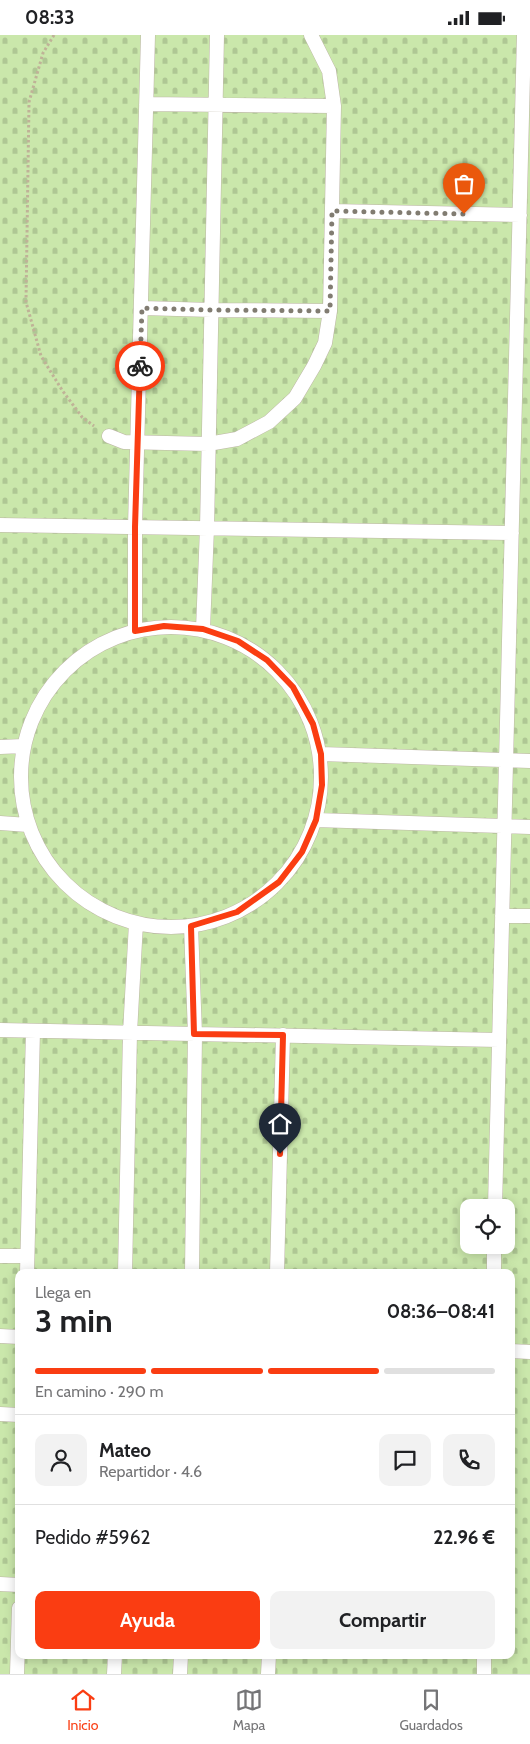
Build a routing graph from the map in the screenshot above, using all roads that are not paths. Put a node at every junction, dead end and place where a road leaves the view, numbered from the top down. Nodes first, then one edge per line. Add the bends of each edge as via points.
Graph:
1 (148, 35) edge
2 (217, 35) edge
3 (311, 35) edge
4 (524, 35) edge
5 (216, 104) junction
6 (146, 105) junction
7 (334, 106) junction
8 (332, 211) junction
9 (520, 215) junction
10 (142, 308) junction
11 (212, 310) junction
12 (330, 311) junction
13 (109, 436) road end
14 (138, 442) junction
15 (208, 445) junction
16 (0, 525) edge
17 (135, 527) junction
18 (207, 528) junction
19 (512, 533) junction
20 (203, 629) junction
21 (135, 631) junction
22 (23, 746) junction
23 (0, 747) edge
24 (321, 754) junction
25 (506, 760) junction
26 (530, 761) edge
27 (316, 820) junction
28 (0, 823) edge
29 (28, 825) junction
30 (505, 826) junction
31 (530, 827) edge
32 (502, 916) junction
33 (530, 916) edge
34 (136, 923) junction
35 (191, 926) junction
36 (0, 1031) edge
37 (33, 1031) junction
38 (130, 1033) junction
39 (194, 1034) junction
40 (283, 1035) junction
41 (499, 1039) junction
42 (495, 1199) edge
43 (494, 1254) edge
44 (0, 1255) edge
45 (27, 1256) junction
46 (27, 1269) edge
47 (125, 1269) edge
48 (192, 1269) edge
49 (277, 1269) edge
50 (494, 1269) edge
51 (0, 1336) edge
52 (15, 1337) edge
53 (515, 1351) edge
54 (530, 1352) edge
55 (0, 1414) edge
56 (15, 1415) edge
57 (0, 1584) edge
58 (15, 1585) edge
59 (17, 1659) edge
60 (115, 1659) edge
61 (181, 1659) edge
62 (269, 1659) edge
63 (484, 1659) edge
64 (17, 1674) edge
65 (114, 1674) edge
66 (180, 1674) edge
67 (268, 1674) edge
68 (484, 1674) edge

1 - 6 lane
2 - 5 lane
3 - 7 lane via 329,71
4 - 9 lane
5 - 6 lane
5 - 7 lane
5 - 11 lane
6 - 10 lane
7 - 8 lane
8 - 9 lane
8 - 12 lane
9 - 19 lane
10 - 11 lane
10 - 14 lane
11 - 12 lane
11 - 15 lane
12 - 15 lane via 325,343 295,398 269,422 237,439
13 - 14 lane via 124,442
14 - 15 lane
14 - 17 lane
15 - 18 lane
16 - 17 lane
17 - 18 lane
17 - 21 lane
18 - 19 lane
18 - 20 lane
19 - 25 lane
20 - 21 lane via 164,626
20 - 24 lane via 238,641 267,660 293,687 313,724
21 - 22 lane via 102,643 58,677 39,704
22 - 23 lane
22 - 29 lane via 20,787
24 - 25 lane
24 - 27 lane via 322,785
25 - 26 lane
25 - 30 lane
27 - 30 lane
27 - 35 lane via 302,852 279,882 237,912
28 - 29 lane
29 - 34 lane via 50,874 74,899
30 - 31 lane
30 - 32 lane
32 - 33 lane
32 - 41 lane
34 - 35 lane
34 - 38 lane
35 - 39 lane
36 - 37 lane
37 - 38 lane
37 - 45 lane
38 - 39 lane
38 - 47 lane
39 - 40 lane
39 - 48 lane
40 - 41 lane
40 - 49 lane
41 - 42 lane
43 - 50 lane
44 - 45 lane
45 - 46 lane
51 - 52 lane
53 - 54 lane
55 - 56 lane
57 - 58 lane
59 - 64 lane
60 - 65 lane
61 - 66 lane
62 - 67 lane
63 - 68 lane

